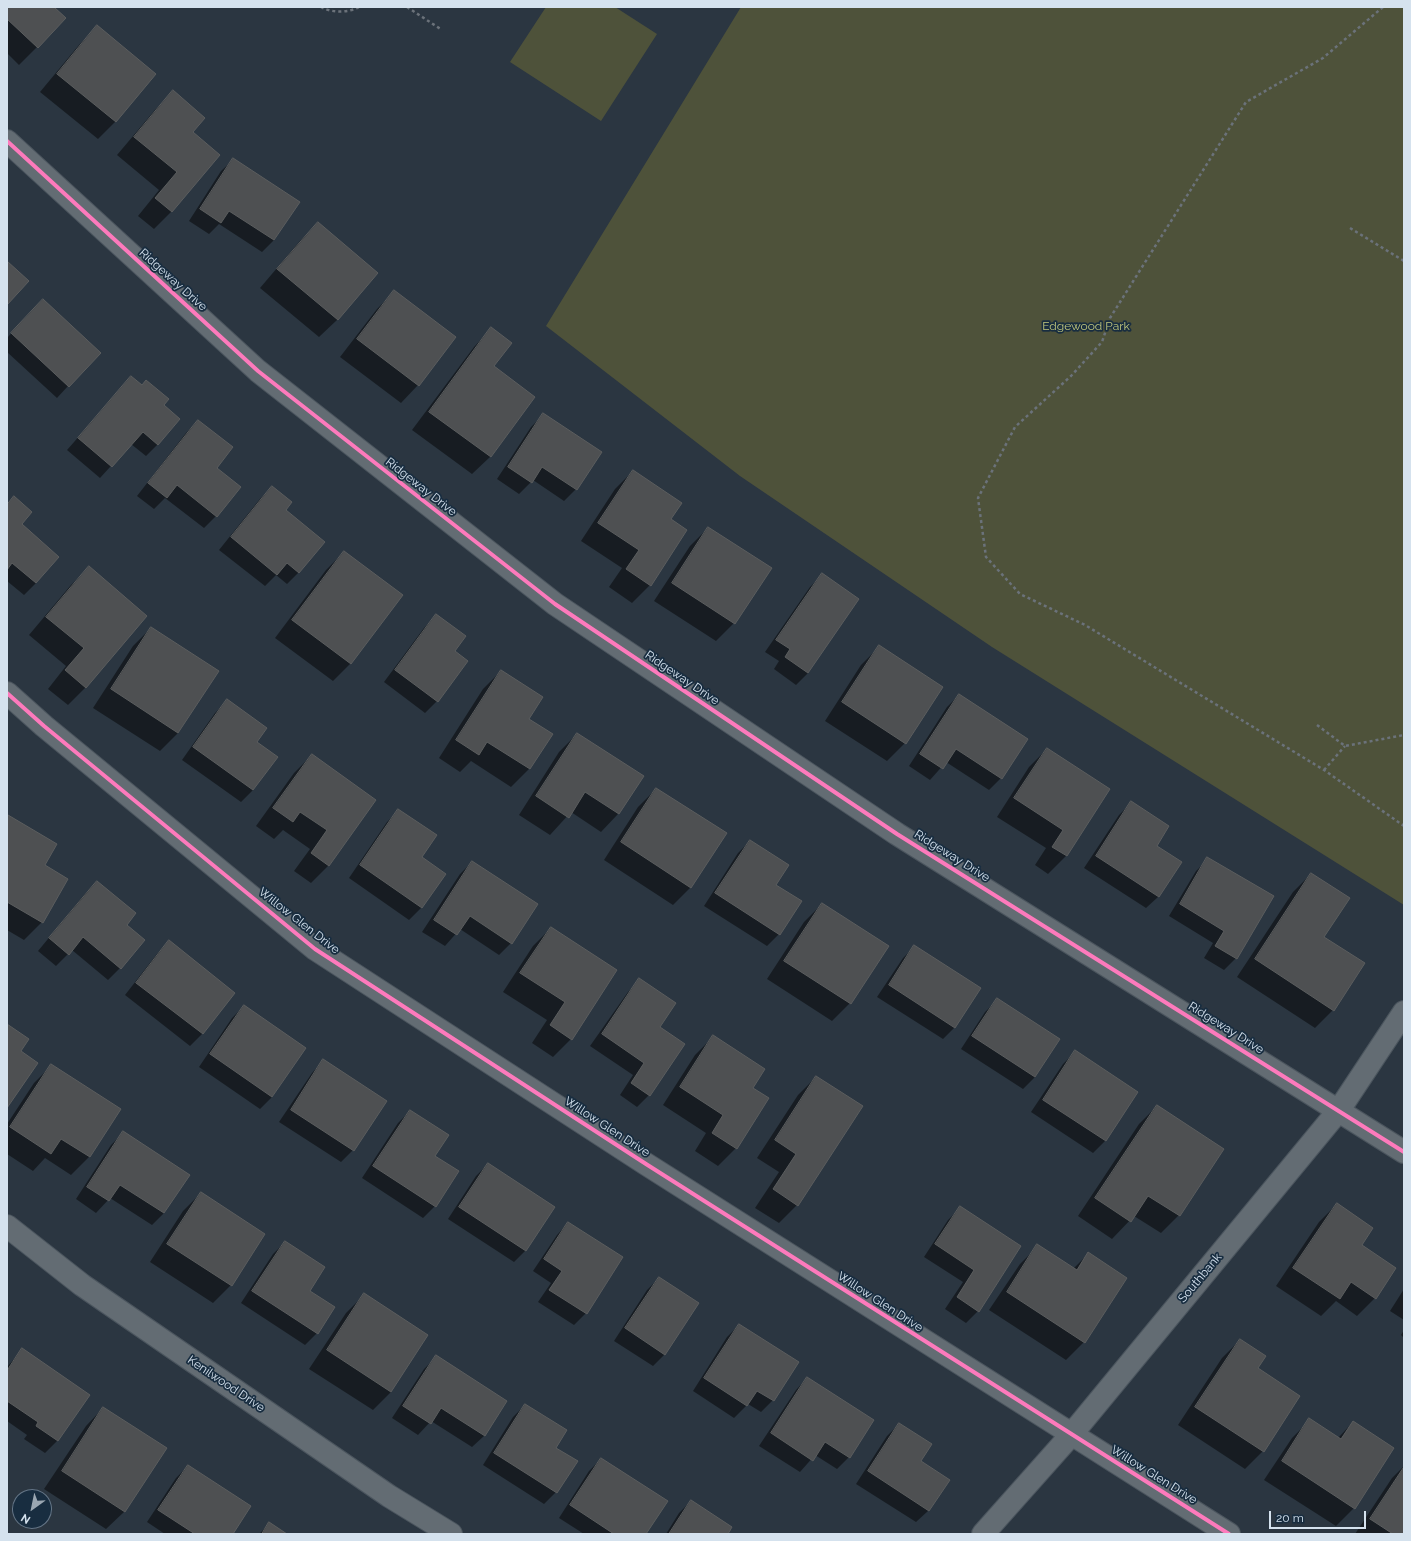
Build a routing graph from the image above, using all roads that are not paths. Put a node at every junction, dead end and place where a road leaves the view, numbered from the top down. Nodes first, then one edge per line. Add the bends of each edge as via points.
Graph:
1 (7, 141) edge
2 (7, 693) edge
3 (1404, 1012) edge
4 (1339, 1110) junction
5 (1404, 1152) edge
6 (7, 1226) edge
7 (1071, 1435) junction
8 (451, 1534) edge
9 (983, 1534) edge
10 (1229, 1534) edge

1 - 4 street, Ridgeway Drive via 258,371 555,604 897,834
2 - 7 street, Willow Glen Drive via 315,949
3 - 4 street, Southbank
4 - 5 street, Ridgeway Drive
4 - 7 street, Southbank
6 - 8 street, Kenilwood Drive via 82,1285 389,1496
7 - 9 street, Southbank
7 - 10 street, Willow Glen Drive

